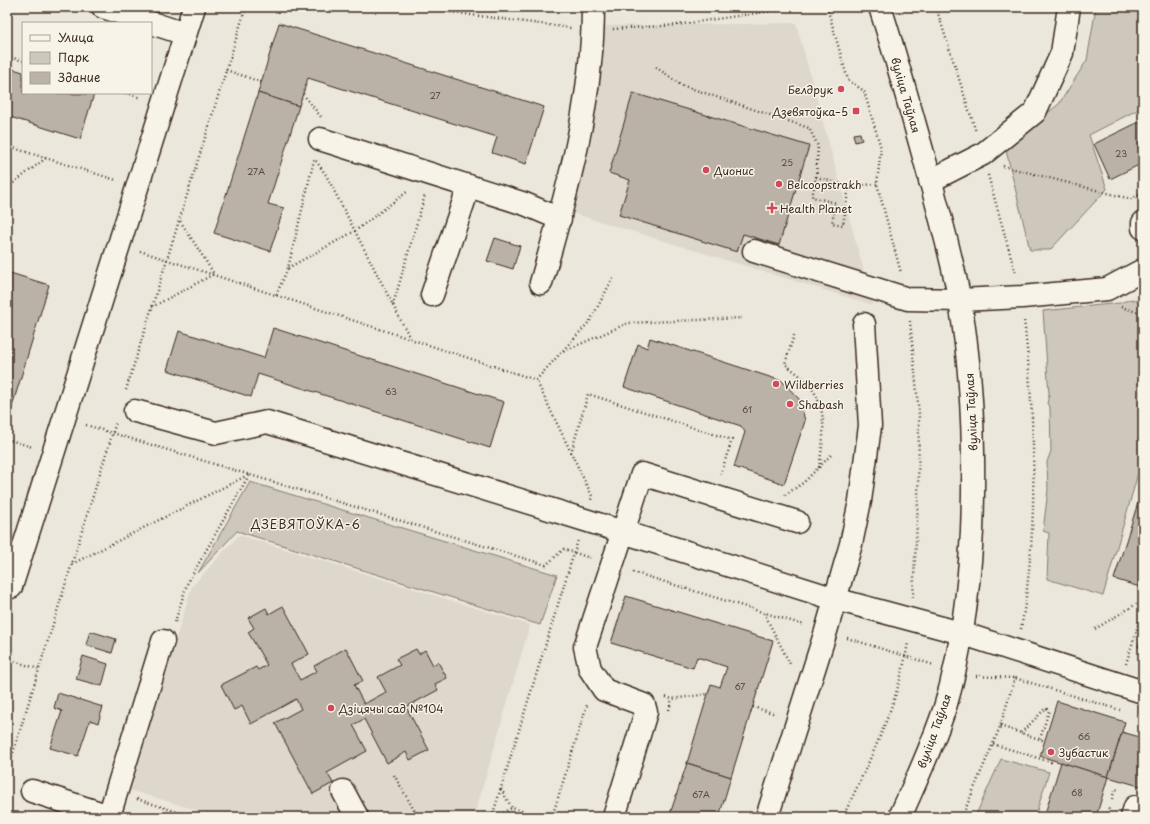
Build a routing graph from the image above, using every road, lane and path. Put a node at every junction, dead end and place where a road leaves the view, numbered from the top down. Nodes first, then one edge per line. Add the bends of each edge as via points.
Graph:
1 (103, 7) edge
2 (194, 7) edge
3 (593, 7) edge
4 (827, 7) edge
5 (880, 7) edge
6 (936, 7) edge
7 (1069, 7) edge
8 (149, 22) edge
9 (152, 23) edge
10 (186, 34) junction
11 (7, 56) edge
12 (22, 61) edge
13 (656, 67) dead end
14 (226, 70) dead end
15 (261, 82) dead end
16 (303, 94) dead end
17 (320, 139) joint
18 (7, 146) edge
19 (46, 158) junction
20 (983, 158) junction
21 (431, 173) junction
22 (816, 177) junction
23 (116, 180) dead end
24 (930, 181) junction
25 (877, 184) junction
26 (469, 186) junction
27 (849, 186) junction
28 (7, 188) edge
29 (1143, 193) edge
30 (560, 219) junction
31 (179, 220) dead end
32 (1143, 223) edge
33 (1143, 228) edge
34 (355, 231) junction
35 (754, 251) dead end
36 (288, 268) junction
37 (1143, 270) edge
38 (613, 278) dead end
39 (541, 283) dead end
40 (276, 295) dead end
41 (432, 295) dead end
42 (1022, 297) junction
43 (908, 299) junction
44 (960, 300) junction
45 (393, 305) junction
46 (152, 307) dead end
47 (742, 318) dead end
48 (864, 324) dead end
49 (794, 335) dead end
50 (410, 339) dead end
51 (560, 353) junction
52 (536, 380) dead end
53 (135, 411) dead end
54 (112, 434) dead end
55 (7, 440) edge
56 (34, 448) dead end
57 (571, 452) dead end
58 (831, 455) dead end
59 (819, 468) junction
60 (249, 475) junction
61 (717, 483) dead end
62 (782, 498) dead end
63 (797, 522) dead end
64 (623, 532) junction
65 (72, 564) dead end
66 (612, 566) junction
67 (7, 585) edge
68 (835, 600) junction
69 (1143, 600) edge
70 (1143, 609) edge
71 (764, 612) junction
72 (912, 621) junction
73 (1095, 629) dead end
74 (826, 631) junction
75 (961, 633) junction
76 (163, 640) dead end
77 (1017, 652) junction
78 (906, 658) junction
79 (7, 659) edge
80 (1125, 667) dead end
81 (39, 669) dead end
82 (793, 670) dead end
83 (595, 677) junction
84 (1015, 678) junction
85 (1143, 692) edge
86 (708, 694) dead end
87 (665, 697) dead end
88 (752, 707) dead end
89 (1122, 711) dead end
90 (1129, 713) dead end
91 (778, 715) dead end
92 (1143, 717) edge
93 (1000, 726) junction
94 (1021, 733) junction
95 (1040, 739) junction
96 (1045, 741) dead end
97 (993, 744) junction
98 (1052, 760) dead end
99 (394, 774) dead end
100 (501, 788) dead end
101 (32, 791) dead end
102 (343, 791) dead end
103 (512, 808) junction
104 (1143, 810) edge
105 (111, 816) edge
106 (357, 817) edge
107 (418, 817) edge
108 (496, 817) edge
109 (541, 817) edge
110 (552, 817) edge
111 (614, 817) edge
112 (767, 817) edge
113 (843, 817) edge
114 (900, 817) edge
115 (962, 817) edge
116 (1132, 817) edge

1 - 8 street
2 - 10 street
3 - 30 street via 593,30 582,126
4 - 25 path via 848,80 864,90 881,148
5 - 24 street, вуліца Таўлая
6 - 20 path
7 - 20 street via 1062,53 1035,112
9 - 10 street
10 - 67 street via 12,587
11 - 12 path
13 - 22 path via 680,85 809,128 818,146
14 - 15 path
16 - 17 path via 325,124
17 - 21 street
18 - 19 path
19 - 23 path
19 - 28 path
20 - 24 street
20 - 29 path via 1131,199
20 - 42 path
21 - 26 street
21 - 34 path
21 - 45 path
22 - 27 path
22 - 27 path via 812,197 836,203 832,223 843,225
24 - 44 street, вуліца Таўлая
25 - 27 path
25 - 43 path
26 - 30 street via 525,204
26 - 41 street
30 - 39 street
31 - 46 path via 214,274
32 - 33 street
34 - 36 path
34 - 36 path via 326,175 314,159
34 - 45 path
35 - 43 street
36 - 40 path
37 - 42 street via 1107,289
38 - 51 path via 590,321
42 - 44 street
42 - 77 path via 1031,380 1033,506 1029,585
43 - 44 street
43 - 72 path via 919,414
44 - 75 street, вуліца Таўлая via 969,367 973,425 970,563
45 - 50 path
47 - 51 path via 628,323
48 - 68 street via 870,426 860,501
49 - 59 path via 785,364 811,386 823,412
51 - 52 path
53 - 64 street via 216,432 267,422
54 - 60 path
55 - 56 path
57 - 61 path via 588,394 732,440
58 - 59 path
59 - 62 path
60 - 65 path
60 - 66 path via 546,565 564,549
63 - 64 street via 642,474
64 - 66 street
64 - 68 street
66 - 71 path
66 - 83 street via 585,647 590,669
68 - 72 street
68 - 74 street
69 - 73 path
70 - 80 path
71 - 74 path
71 - 82 path
72 - 75 street
72 - 78 path
74 - 78 path
74 - 112 street
75 - 77 street
75 - 114 street, вуліца Таўлая via 946,705
76 - 105 street
77 - 84 path
77 - 85 street
78 - 113 path via 884,729
79 - 81 path
83 - 110 path
83 - 111 street via 604,690 644,706 646,712
84 - 89 path
84 - 93 path
86 - 87 path via 672,699
88 - 91 path
90 - 92 path
93 - 94 path
93 - 97 path
94 - 95 path
94 - 95 path via 1046,708 1049,711
95 - 96 path
97 - 98 path via 1051,762
97 - 115 path
99 - 107 path
100 - 103 path
101 - 105 street
102 - 106 street
103 - 108 path
103 - 109 path
104 - 116 street via 1135,807

